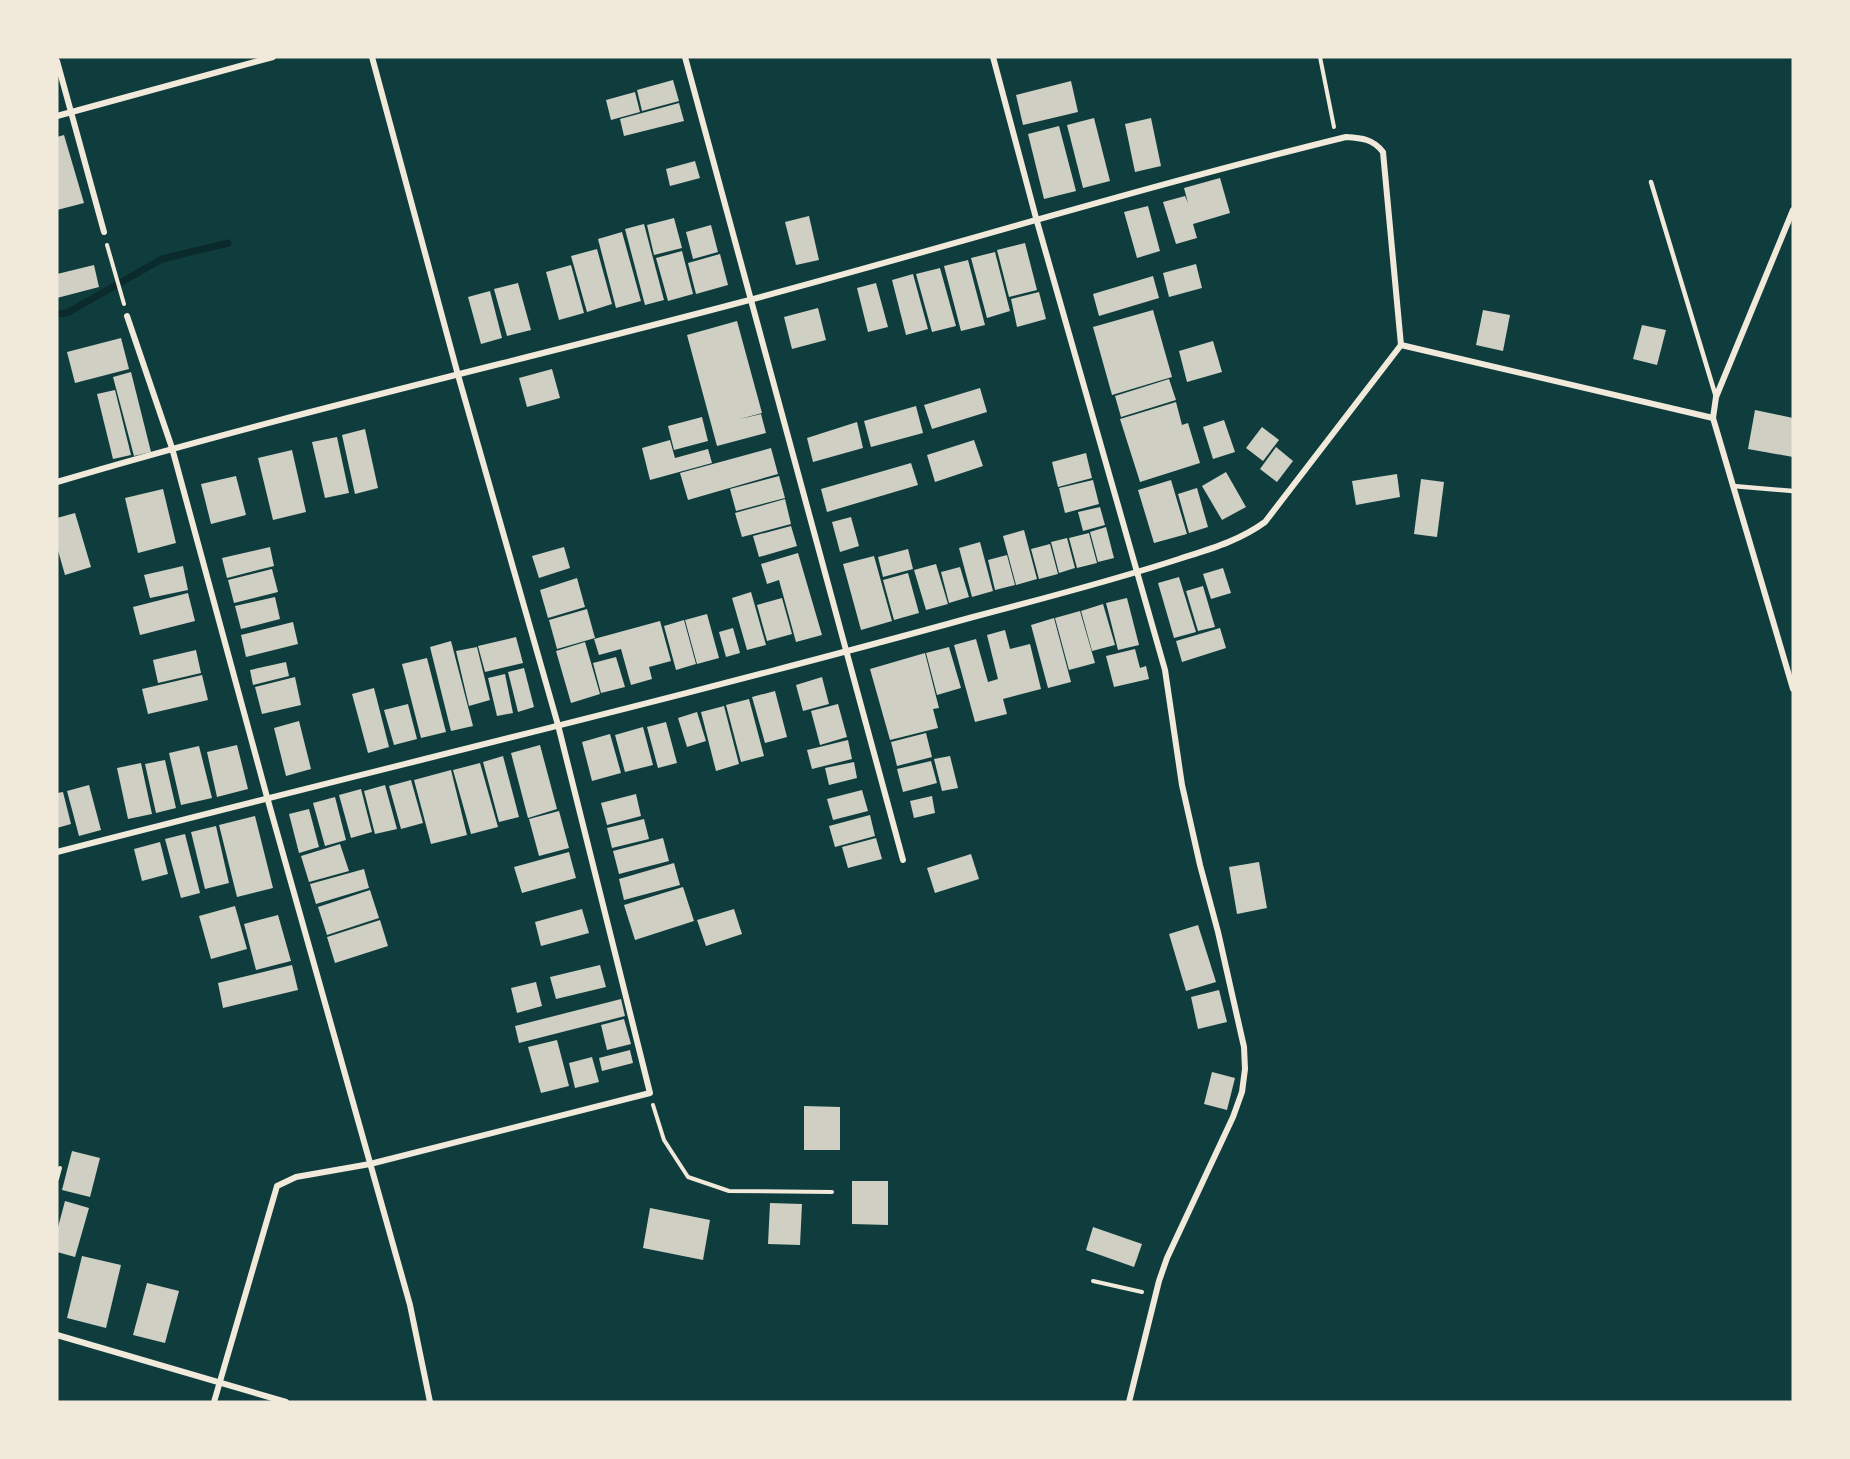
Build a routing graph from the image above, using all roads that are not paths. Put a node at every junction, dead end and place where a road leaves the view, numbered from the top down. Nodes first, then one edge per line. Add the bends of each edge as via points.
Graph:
1 (273, 57) edge
2 (372, 57) edge
3 (685, 57) edge
4 (993, 57) edge
5 (57, 62) edge
6 (70, 112) junction
7 (57, 116) edge
8 (1651, 182) dead end
9 (1793, 210) edge
10 (1036, 218) junction
11 (104, 232) road end
12 (752, 299) junction
13 (127, 316) dead end
14 (1401, 345) junction
15 (458, 375) junction
16 (1716, 397) junction
17 (1713, 418) junction
18 (172, 448) junction
19 (57, 482) edge
20 (1733, 486) junction
21 (1793, 491) edge
22 (1137, 572) junction
23 (845, 653) junction
24 (1793, 689) edge
25 (558, 725) junction
26 (267, 797) junction
27 (57, 852) edge
28 (903, 860) dead end
29 (370, 1164) junction
30 (57, 1335) edge
31 (220, 1382) junction
32 (214, 1402) edge
33 (286, 1402) edge
34 (430, 1402) edge
35 (1129, 1402) edge

1 - 6 street
2 - 15 street
3 - 12 street
4 - 10 street
5 - 6 street
6 - 7 street
6 - 11 street
8 - 16 lane
9 - 16 street
10 - 12 street
10 - 14 street via 1337,139 1368,139 1383,152
10 - 22 street
12 - 15 street
12 - 23 street
13 - 18 street
14 - 17 street
14 - 22 street via 1265,522 1234,540
15 - 18 street
15 - 25 street
16 - 17 street
17 - 20 street
18 - 19 street
18 - 26 street
20 - 21 lane
20 - 24 street
22 - 23 street
22 - 35 street via 1165,670 1182,785 1244,1047 1245,1069 1233,1118 1167,1258
23 - 25 street
23 - 28 street
25 - 26 street
25 - 29 street via 650,1093
26 - 27 street
26 - 29 street
29 - 31 street via 296,1177 277,1186
29 - 34 street via 410,1305
30 - 31 street
31 - 32 street
31 - 33 street

